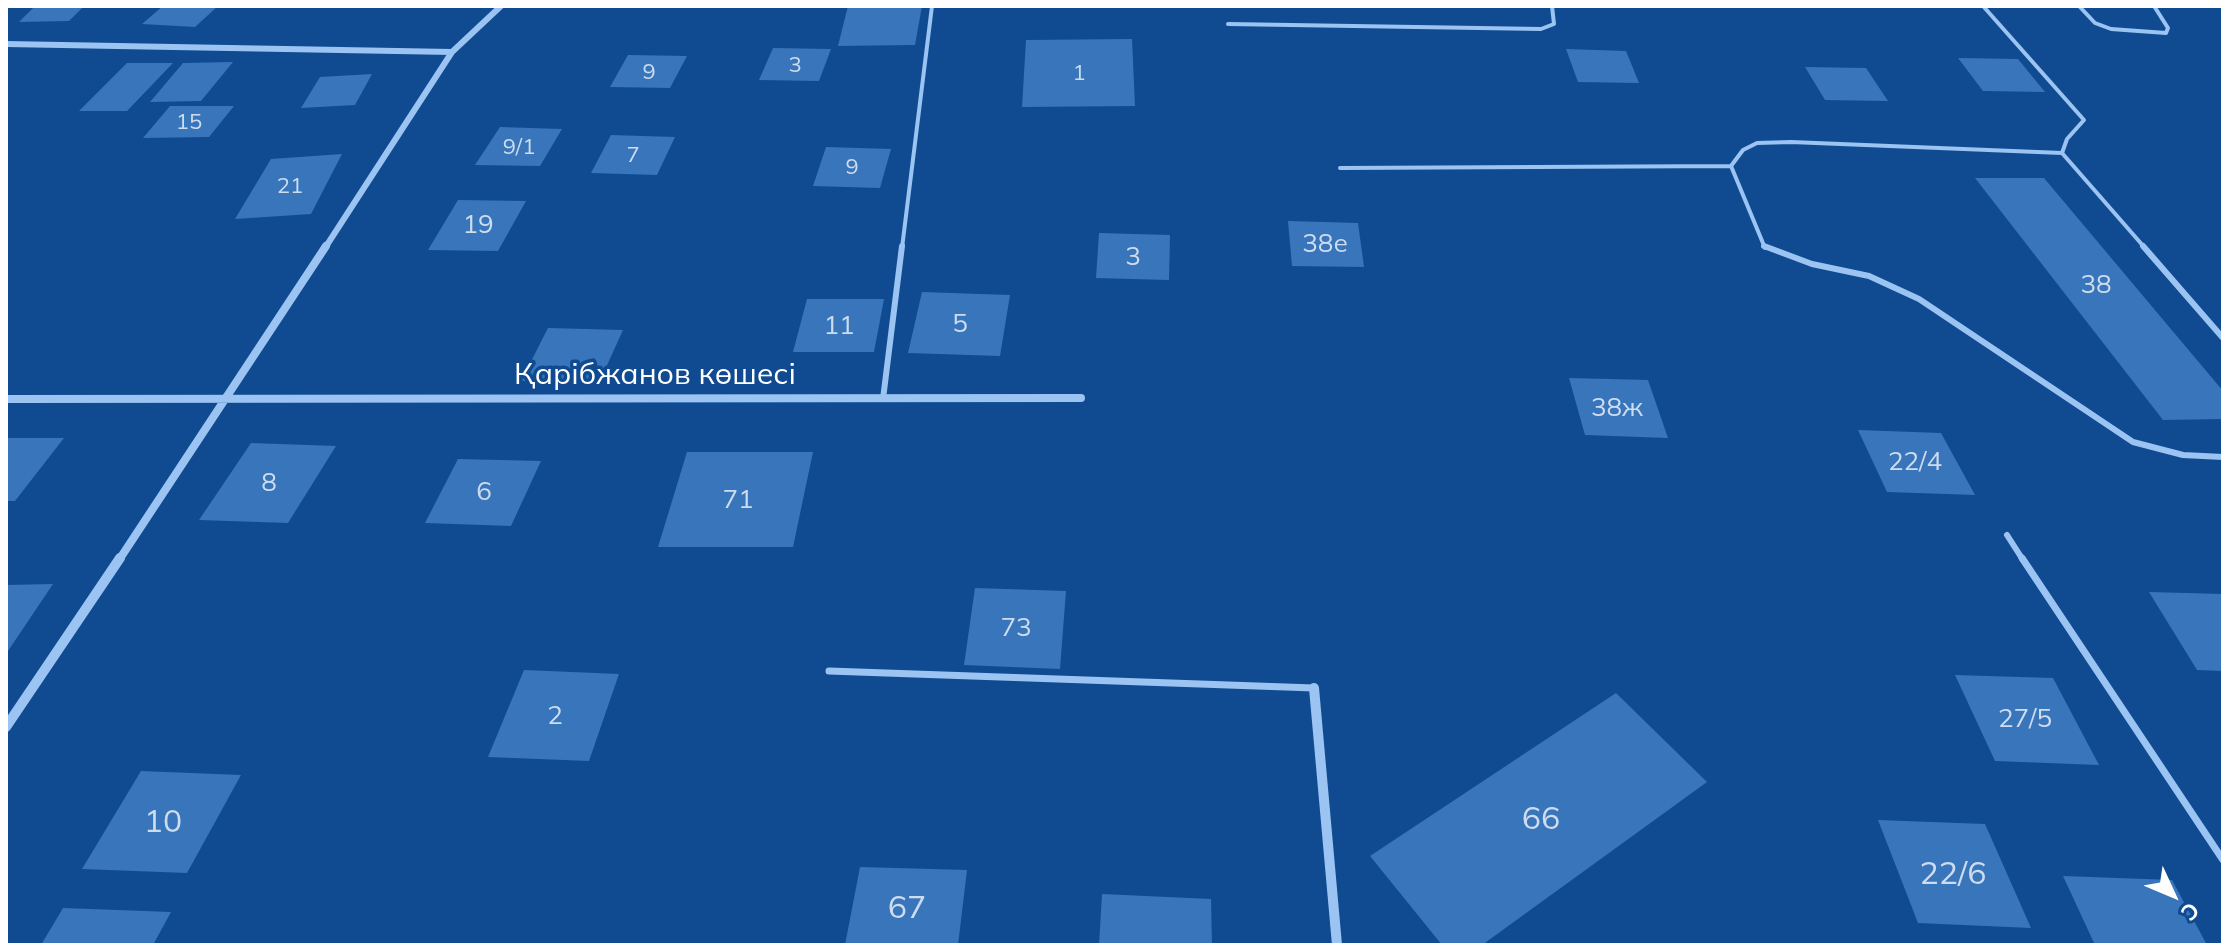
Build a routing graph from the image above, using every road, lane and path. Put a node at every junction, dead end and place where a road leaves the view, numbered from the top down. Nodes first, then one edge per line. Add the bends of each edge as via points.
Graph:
1 (501, 6) edge
2 (932, 6) edge
3 (1552, 6) edge
4 (1983, 6) edge
5 (2079, 6) edge
6 (2154, 6) edge
7 (1228, 24) dead end
8 (6, 44) edge
9 (452, 52) junction
10 (2062, 153) junction
11 (1731, 166) junction
12 (1340, 168) dead end
13 (2223, 338) edge
14 (229, 396) junction
15 (1081, 398) dead end
16 (6, 399) edge
17 (883, 399) junction
18 (2223, 457) edge
19 (2007, 535) dead end
20 (829, 671) dead end
21 (1314, 688) joint
22 (6, 727) edge
23 (2223, 860) edge
24 (1337, 945) edge

1 - 9 street
2 - 17 lane
3 - 7 lane via 1554,24 1541,29
4 - 10 lane via 2084,120
5 - 6 lane via 2095,23 2111,29 2166,33
8 - 9 street
9 - 14 street
10 - 11 lane via 1757,143 1743,150
10 - 13 lane
11 - 12 lane
11 - 18 lane via 1765,249 1869,276 1919,299 2133,442 2183,455
14 - 16 street, Қарібжанов көшесі
14 - 17 street, Қарібжанов көшесі
14 - 22 street
15 - 17 street, Қарібжанов көшесі
19 - 23 lane
20 - 21 lane
21 - 24 street

